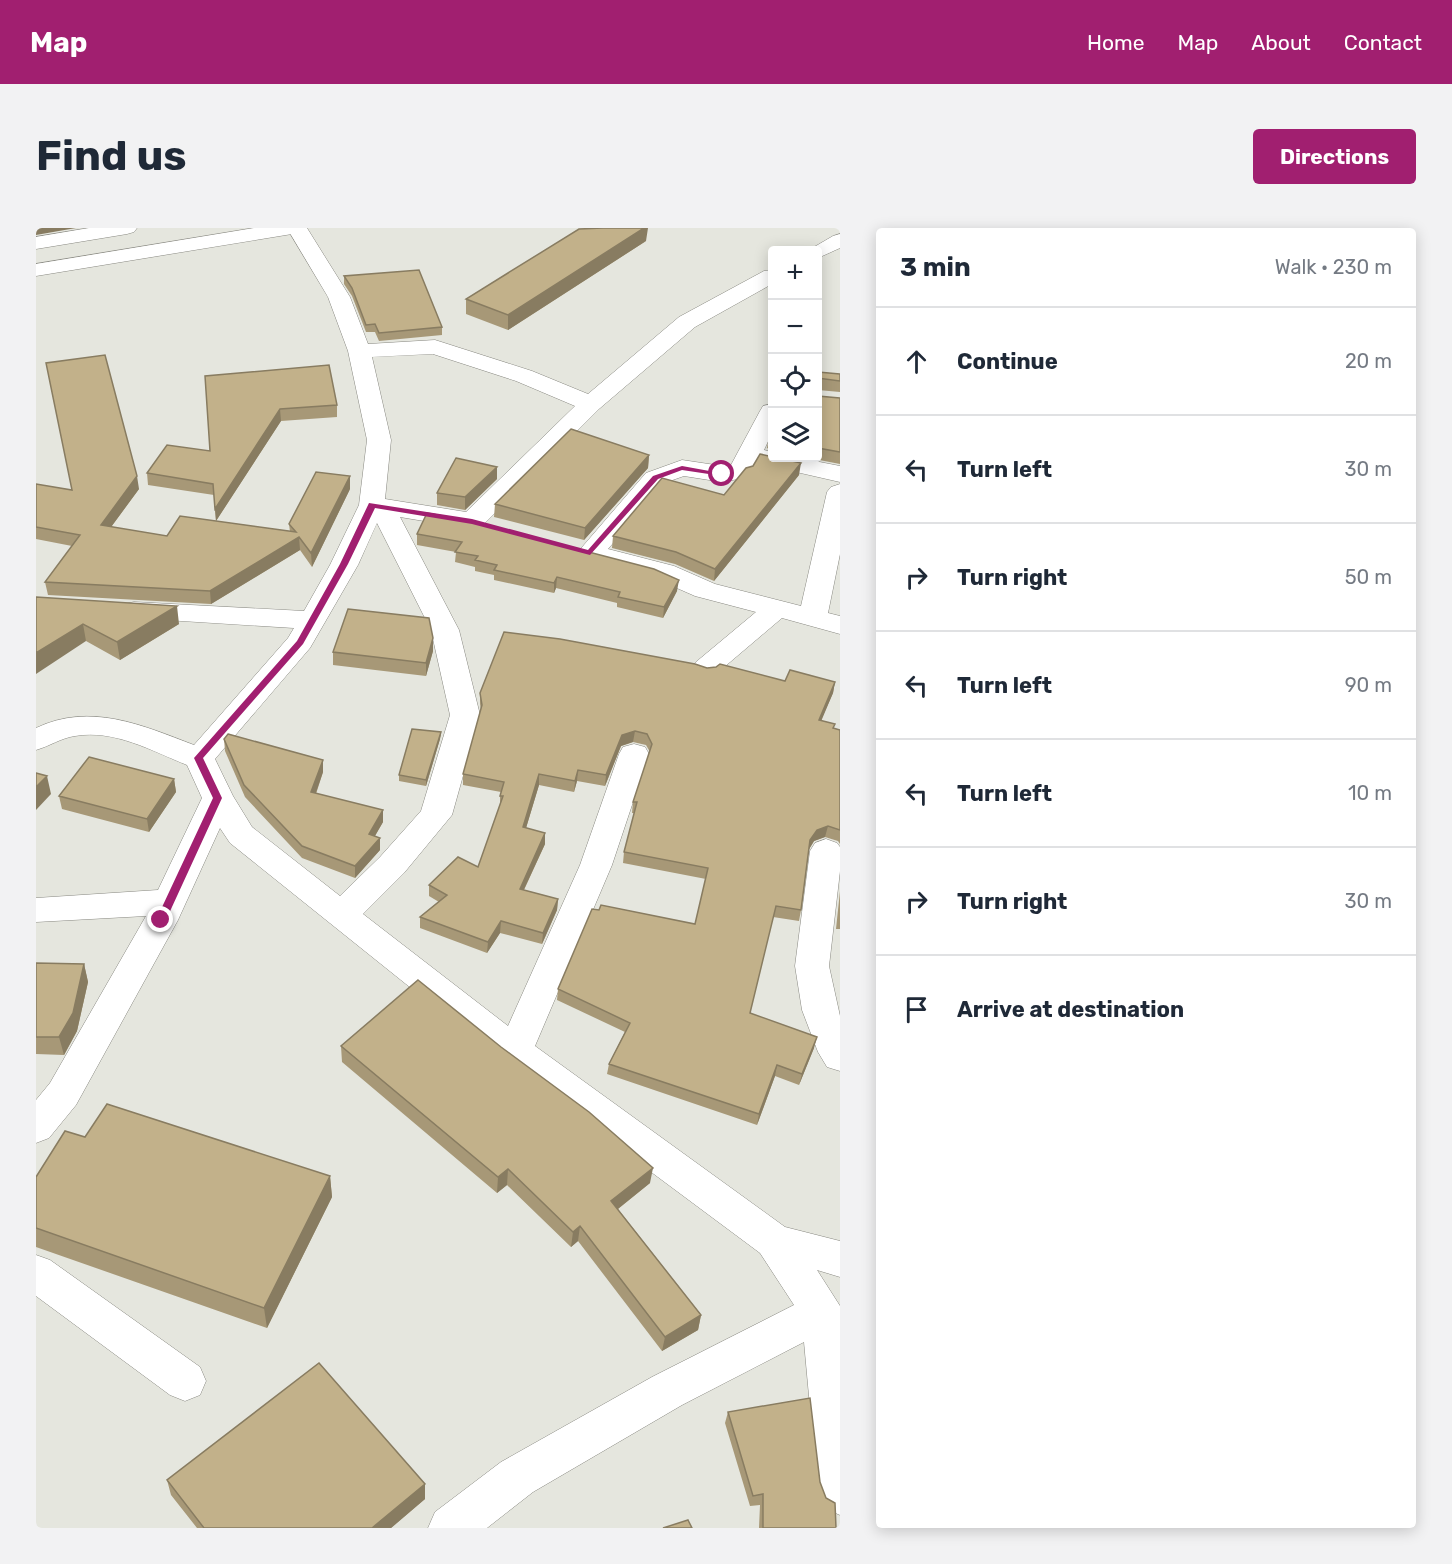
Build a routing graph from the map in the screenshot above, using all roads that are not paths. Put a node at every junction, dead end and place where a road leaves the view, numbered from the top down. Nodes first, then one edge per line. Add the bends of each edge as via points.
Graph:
1 (127, 228) edge
2 (292, 228) edge
3 (297, 228) edge
4 (840, 240) edge
5 (36, 243) edge
6 (822, 250) edge
7 (36, 270) edge
8 (768, 278) edge
9 (359, 351) junction
10 (591, 404) junction
11 (768, 419) edge
12 (750, 454) junction
13 (840, 474) edge
14 (840, 492) edge
15 (376, 505) junction
16 (472, 521) junction
17 (504, 530) edge
18 (777, 608) junction
19 (111, 609) edge
20 (813, 617) junction
21 (312, 620) junction
22 (840, 625) edge
23 (706, 668) edge
24 (36, 740) edge
25 (634, 754) dead end
26 (199, 758) junction
27 (218, 798) junction
28 (826, 851) dead end
29 (169, 902) junction
30 (36, 910) edge
31 (341, 915) junction
32 (515, 1051) junction
33 (840, 1057) edge
34 (36, 1127) edge
35 (774, 1241) junction
36 (840, 1259) edge
37 (36, 1273) edge
38 (822, 1312) junction
39 (185, 1381) dead end
40 (840, 1493) edge
41 (451, 1528) edge

1 - 5 street
2 - 7 street
3 - 9 street via 339,297
4 - 6 street
8 - 10 street via 687,322
9 - 10 street via 435,347 524,376
9 - 15 street via 379,440
10 - 16 street
11 - 12 street
12 - 13 street
12 - 18 street via 740,472 722,474 682,468 655,478 579,550
14 - 20 street
15 - 16 street
15 - 21 street
15 - 31 street via 445,630 465,715 436,815
16 - 17 street
18 - 20 street
18 - 23 street
19 - 21 street
20 - 22 street
21 - 26 street via 300,642
24 - 26 street via 74,724 108,724
25 - 32 street via 596,865
26 - 27 street
27 - 29 street
27 - 31 street via 241,835
28 - 33 street via 813,966 820,1010
29 - 30 street
29 - 34 street via 63,1094
31 - 32 street
32 - 35 street
35 - 36 street
35 - 38 street
37 - 39 street
38 - 40 street
38 - 41 street via 668,1391 517,1477

